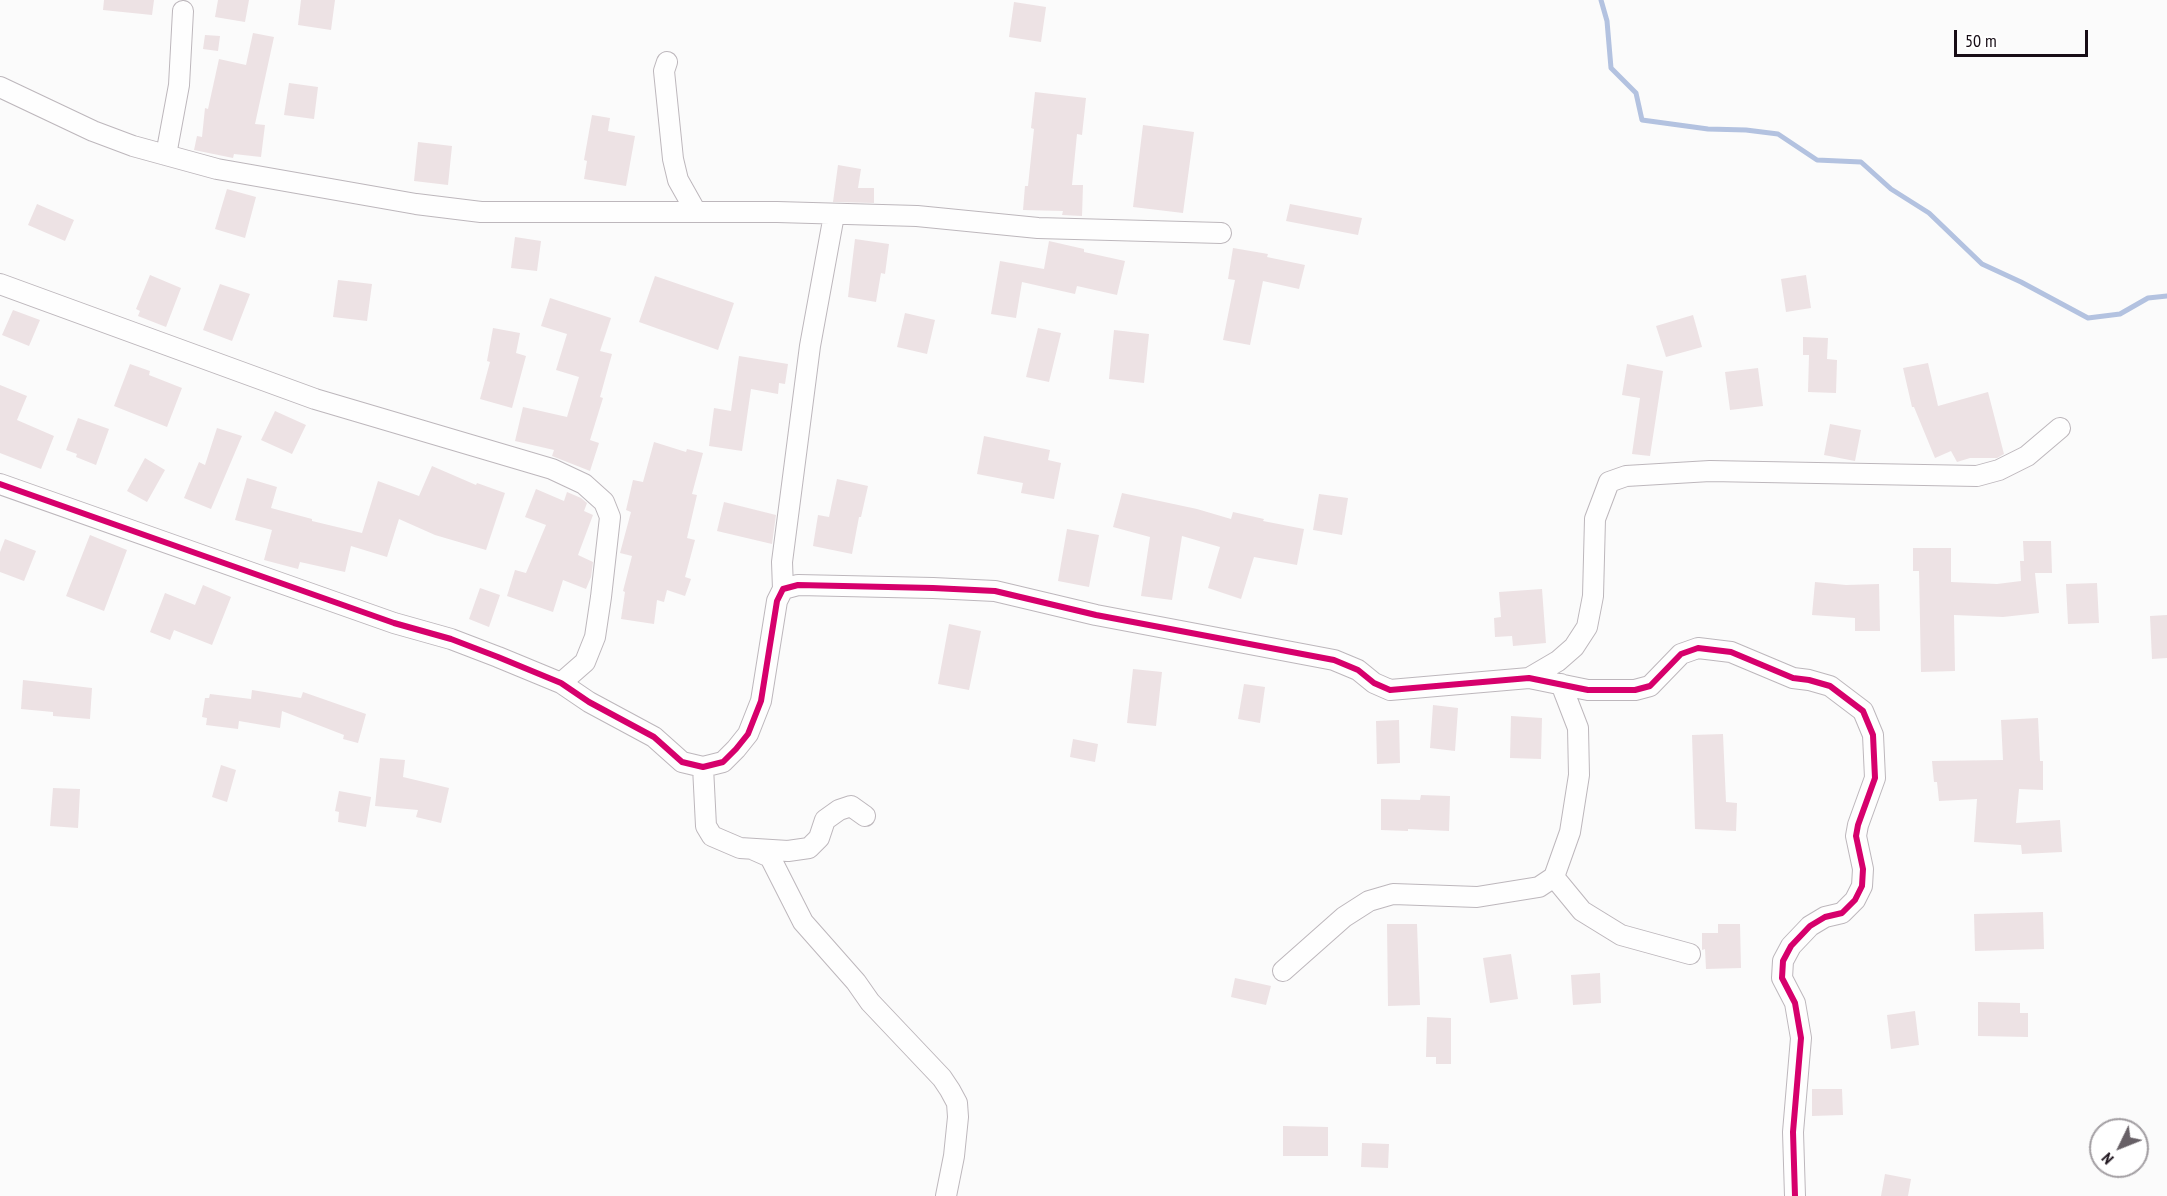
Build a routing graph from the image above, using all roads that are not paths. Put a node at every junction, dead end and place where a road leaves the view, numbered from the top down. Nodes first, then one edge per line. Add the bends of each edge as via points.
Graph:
1 (183, 10) dead end
2 (667, 62) dead end
3 (0, 87) edge
4 (166, 155) junction
5 (696, 212) junction
6 (834, 214) junction
7 (1221, 233) dead end
8 (0, 284) edge
9 (2060, 428) dead end
10 (0, 484) edge
11 (783, 589) junction
12 (1529, 678) junction
13 (561, 683) junction
14 (1561, 684) junction
15 (703, 767) junction
16 (865, 816) dead end
17 (752, 849) junction
18 (1554, 877) junction
19 (1690, 954) dead end
20 (1283, 971) dead end
21 (946, 1196) edge
22 (1795, 1196) edge

1 - 4 street via 179,85
2 - 5 street via 664,71 673,159 678,180
3 - 4 street via 93,131
4 - 5 street via 217,169 481,213
5 - 6 street
6 - 7 street via 917,216 1038,228
6 - 11 street via 810,346 782,562
8 - 13 street via 315,399 552,470 585,484 604,502 610,517 604,574 595,637 585,662
9 - 12 street via 2027,456 1977,476 1710,471 1626,476 1609,482 1596,519 1593,596 1587,627 1574,647
10 - 13 street via 394,623 451,639
11 - 12 street via 798,585 995,591 1096,615 1334,660 1390,690
11 - 15 street via 777,601 761,701 748,734 723,762
12 - 14 street
13 - 15 street via 654,737 682,762
14 - 18 street via 1578,728 1579,775 1570,832
14 - 22 street via 1588,690 1635,690 1650,686 1681,654 1698,648 1731,652 1793,678 1830,686 1863,711 1873,735 1875,778 1856,837 1863,869 1862,886 1842,913 1810,926 1791,946 1783,962 1782,978 1795,1003 1801,1038 1793,1132
15 - 17 street via 706,826 712,836 740,849
16 - 17 street via 851,806 839,810 825,820 819,838 809,848
17 - 21 street via 770,857 802,922 950,1090 957,1103 958,1117
18 - 19 street via 1582,911 1621,935
18 - 20 street via 1539,887 1477,897 1393,894 1369,901 1344,917

